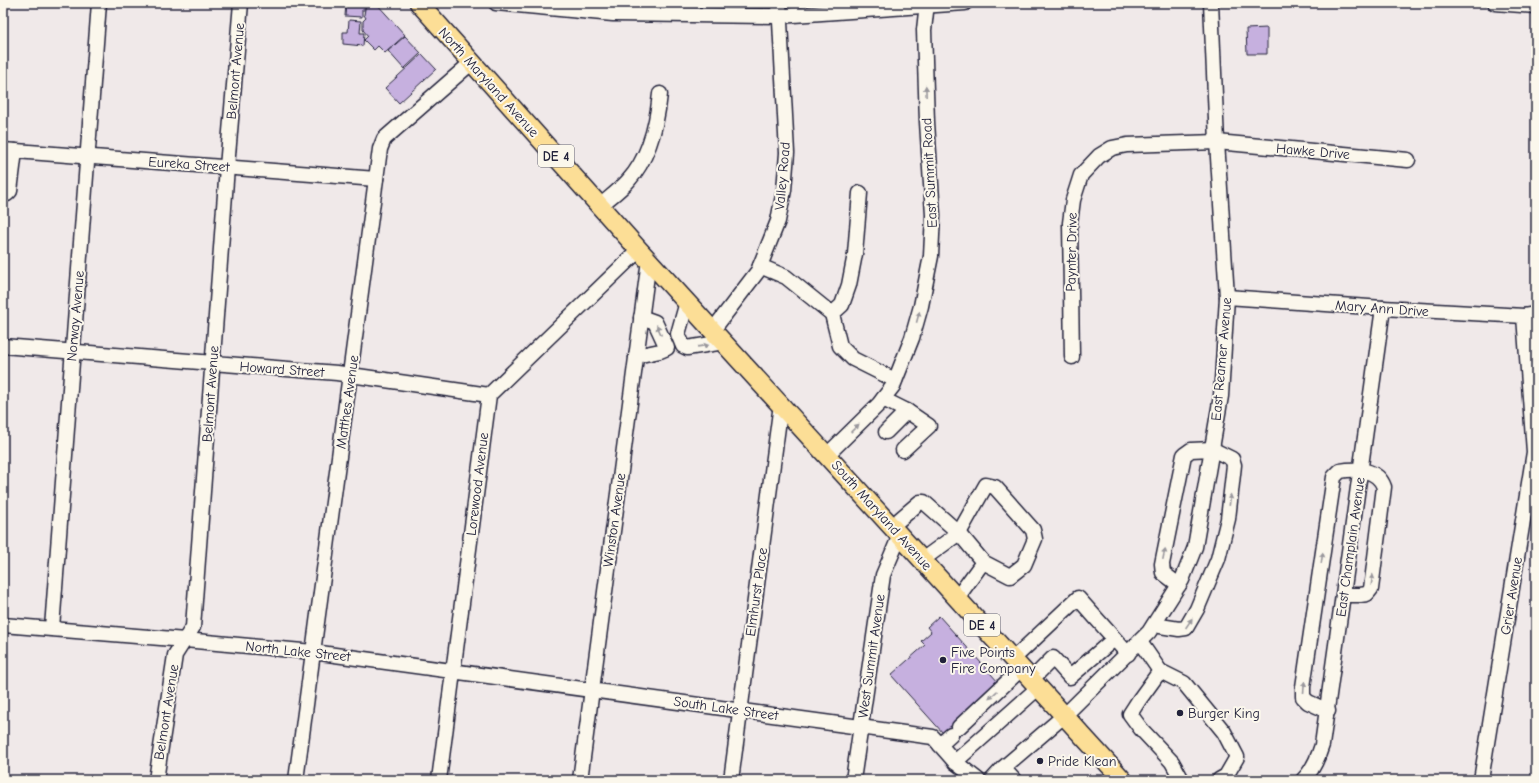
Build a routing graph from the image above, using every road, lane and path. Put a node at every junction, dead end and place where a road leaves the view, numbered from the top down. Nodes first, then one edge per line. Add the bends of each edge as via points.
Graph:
1 (99, 3) edge
2 (241, 3) edge
3 (419, 3) edge
4 (496, 3) edge
5 (965, 3) edge
6 (1211, 3) edge
7 (1495, 3) edge
8 (926, 5) edge
9 (1536, 6) edge
10 (658, 9) edge
11 (779, 9) edge
12 (472, 62) junction
13 (660, 94) dead end
14 (1217, 142) junction
15 (9, 150) edge
16 (88, 156) junction
17 (1408, 160) dead end
18 (227, 167) junction
19 (376, 179) junction
20 (3, 193) edge
21 (860, 193) dead end
22 (600, 206) junction
23 (644, 255) junction
24 (760, 266) junction
25 (1227, 297) junction
26 (687, 302) junction
27 (1383, 308) junction
28 (832, 314) junction
29 (1530, 315) edge
30 (641, 317) junction
31 (719, 336) junction
32 (3, 346) edge
33 (683, 346) junction
34 (667, 348) junction
35 (72, 352) junction
36 (636, 356) junction
37 (1072, 358) dead end
38 (212, 364) junction
39 (351, 375) junction
40 (895, 380) junction
41 (489, 394) junction
42 (883, 399) junction
43 (781, 404) junction
44 (907, 411) junction
45 (886, 432) dead end
46 (1212, 449) junction
47 (903, 450) dead end
48 (1535, 452) edge
49 (828, 455) junction
50 (1361, 470) junction
51 (896, 531) junction
52 (959, 533) junction
53 (922, 560) junction
54 (983, 562) junction
55 (1179, 585) junction
56 (1344, 595) junction
57 (957, 598) junction
58 (3, 625) edge
59 (1154, 625) junction
60 (52, 628) junction
61 (1114, 639) junction
62 (185, 640) junction
63 (1140, 642) junction
64 (313, 652) junction
65 (1128, 654) junction
66 (1160, 671) junction
67 (454, 672) junction
68 (1026, 673) junction
69 (592, 690) junction
70 (740, 710) junction
71 (1328, 711) junction
72 (1065, 715) junction
73 (861, 726) junction
74 (940, 745) junction
75 (955, 762) junction
76 (1003, 768) junction
77 (156, 780) edge
78 (296, 780) edge
79 (439, 780) edge
80 (580, 780) edge
81 (731, 780) edge
82 (853, 780) edge
83 (978, 780) edge
84 (992, 780) edge
85 (1014, 780) edge
86 (1124, 780) edge
87 (1182, 780) edge
88 (1219, 780) edge
89 (1303, 780) edge
90 (1481, 780) edge

1 - 16 street, Norway Avenue
2 - 18 street, Belmont Avenue
3 - 12 main road, North Maryland Avenue / DE 4
4 - 10 street via 612,14
5 - 8 street
6 - 14 street, East Reamer Avenue
7 - 9 street
8 - 11 street
40 -> 8 street, East Summit Road via 912,338 931,256 933,215 927,122 924,30
10 - 11 street
11 - 24 street, Valley Road via 787,153 778,221
12 - 19 street, Matthes Avenue via 384,139
12 - 22 main road, North Maryland Avenue / DE 4
13 - 22 street via 653,134 642,162 629,180
14 - 17 street, Hawke Drive
14 - 25 street, East Reamer Avenue
14 - 37 street, Paynter Drive via 1127,145 1112,148 1099,156 1081,175 1072,200 1070,223
15 - 16 street, Eureka Street
15 - 20 street via 12,186 7,194
16 - 18 street, Eureka Street
16 - 35 street, Norway Avenue
18 - 19 street, Eureka Street
18 - 38 street, Belmont Avenue
19 - 39 street, Matthes Avenue
21 - 28 street via 855,254 849,285 842,305
22 - 23 main road, North Maryland Avenue / DE 4
23 - 26 main road, South Maryland Avenue / DE 4
23 - 30 street, Winston Avenue
23 - 41 street
24 - 28 street via 786,276
24 - 31 street, Valley Road
25 - 27 street, Mary Ann Drive
25 - 46 street, East Reamer Avenue via 1222,396
26 - 31 main road, South Maryland Avenue / DE 4
26 - 33 street via 678,334
27 - 29 street, Mary Ann Drive
27 - 50 street, East Champlain Avenue
28 - 40 street via 840,346 854,359
29 - 48 street, Grier Avenue
34 -> 30 street via 655,322
30 - 36 street, Winston Avenue
33 -> 31 street via 687,348
31 - 43 main road, South Maryland Avenue / DE 4
32 - 35 street, Howard Street
33 - 34 street
34 - 36 street
35 - 38 street, Howard Street
35 - 60 street, Norway Avenue
36 - 69 street, Winston Avenue
38 - 39 street, Howard Street
38 - 62 street, Belmont Avenue via 192,627
39 - 41 street, Howard Street
39 - 64 street, Matthes Avenue
40 - 42 street, East Summit Road
41 - 67 street, Lorewood Avenue
42 - 44 street
49 -> 42 street, East Summit Road
43 - 49 main road, South Maryland Avenue / DE 4
43 - 70 street, Elmhurst Place
44 - 45 street
44 - 47 street via 929,426
46 - 55 street, East Reamer Avenue via 1195,547
55 -> 46 street via 1163,573 1162,564 1184,455 1191,450
59 -> 46 street via 1186,628 1218,559 1228,519 1234,465 1232,460
48 - 90 street, Grier Avenue
49 - 51 main road, South Maryland Avenue / DE 4
50 - 56 street, East Champlain Avenue
56 -> 50 street via 1367,594 1371,589 1384,487 1382,480 1376,475
71 -> 50 street via 1308,702 1303,697 1303,687 1334,477 1340,471
51 - 52 street via 920,502 924,502
51 - 53 main road, South Maryland Avenue / DE 4
51 - 73 street, West Summit Avenue via 883,575
52 - 53 street
52 - 54 street
52 - 54 street via 986,485 995,487 1033,530 1035,539 1024,565 1010,576
53 - 57 main road, South Maryland Avenue / DE 4
54 - 57 street
55 - 59 street, East Reamer Avenue
56 - 71 street, East Champlain Avenue
57 - 68 main road, South Maryland Avenue / DE 4
58 - 60 street, North Lake Street
59 - 63 street, East Reamer Avenue
60 - 62 street, North Lake Street
61 - 65 street
61 - 68 street via 1070,677 1053,658
61 - 68 street via 1078,598
62 - 64 street, North Lake Street
62 - 77 street, Belmont Avenue via 175,655
63 - 65 street, East Reamer Avenue
63 - 66 street
64 - 67 street, North Lake Street
64 - 78 street, Matthes Avenue
65 - 72 street, East Reamer Avenue
66 - 87 street via 1130,714 1172,762
66 - 88 street via 1184,683 1224,732 1237,757 1226,776
67 - 69 street, North Lake Street
67 - 79 street, Lorewood Avenue
68 - 72 main road, South Maryland Avenue / DE 4
68 -> 74 street
68 - 75 street
69 - 70 street, South Lake Street
69 - 80 street, Winston Avenue
70 - 73 street, South Lake Street
70 - 81 street, Elmhurst Place
71 - 89 street, East Champlain Avenue via 1318,759 1310,774
72 - 76 street, East Reamer Avenue
72 - 86 main road, South Maryland Avenue / DE 4
73 - 74 street, South Lake Street via 932,737
73 - 82 street, West Summit Avenue
74 - 75 street, South Lake Street
75 - 83 street, South Lake Street
76 - 84 street, East Reamer Avenue
76 - 85 street

